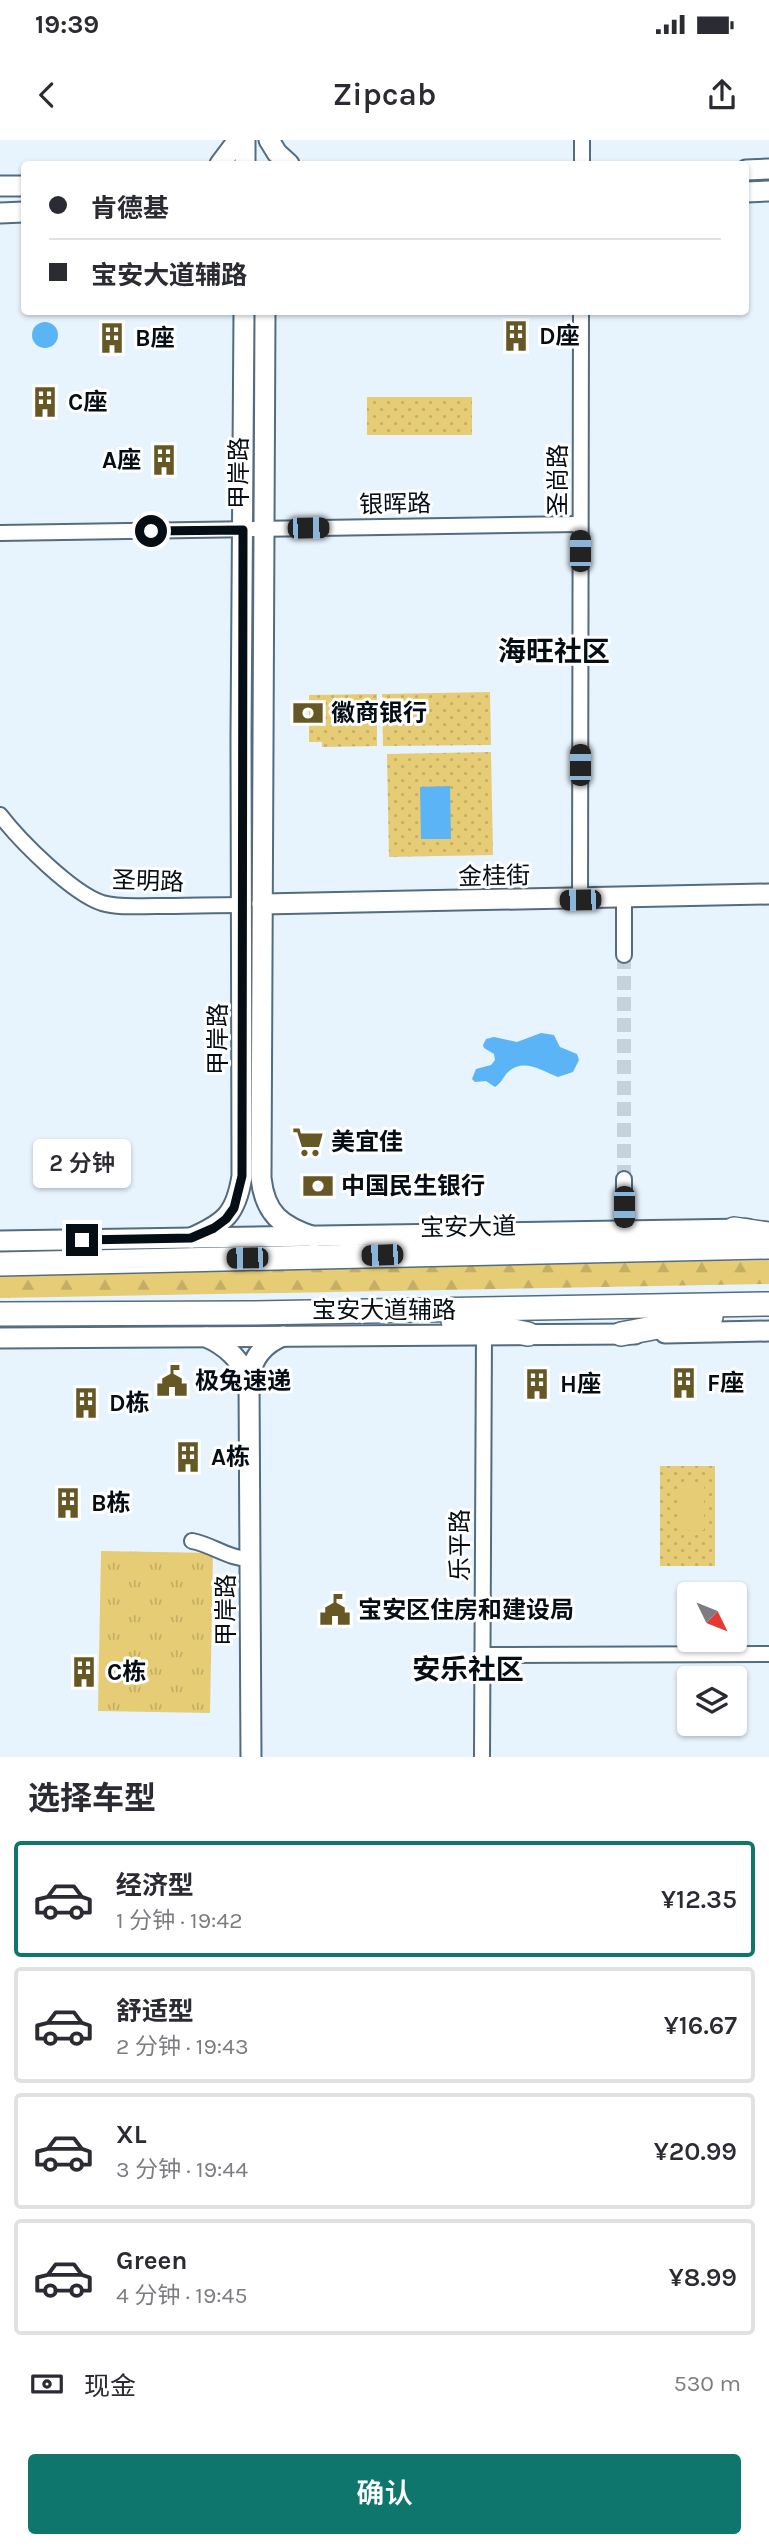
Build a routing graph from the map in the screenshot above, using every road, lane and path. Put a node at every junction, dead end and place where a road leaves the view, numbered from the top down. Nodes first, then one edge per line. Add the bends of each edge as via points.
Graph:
1 (238, 140) edge
2 (245, 140) edge
3 (267, 140) edge
4 (582, 140) edge
5 (222, 161) edge
6 (245, 161) edge
7 (265, 161) edge
8 (286, 161) edge
9 (582, 161) edge
10 (769, 169) edge
11 (749, 170) edge
12 (0, 186) edge
13 (21, 186) edge
14 (769, 191) edge
15 (749, 192) edge
16 (21, 212) edge
17 (0, 213) edge
18 (244, 315) edge
19 (265, 315) edge
20 (581, 315) edge
21 (580, 524) junction
22 (264, 529) junction
23 (243, 530) junction
24 (0, 533) edge
25 (0, 815) edge
26 (769, 894) edge
27 (624, 899) junction
28 (580, 900) junction
29 (252, 904) junction
30 (624, 955) tunnel mouth
31 (252, 993) junction
32 (624, 1179) tunnel mouth
33 (769, 1228) edge
34 (734, 1229) junction
35 (624, 1230) junction
36 (499, 1233) junction
37 (769, 1234) edge
38 (314, 1237) junction
39 (191, 1238) junction
40 (0, 1241) edge
41 (769, 1247) edge
42 (330, 1256) junction
43 (0, 1264) edge
44 (769, 1304) edge
45 (769, 1311) edge
46 (331, 1312) junction
47 (0, 1314) edge
48 (769, 1331) edge
49 (484, 1334) junction
50 (528, 1334) junction
51 (621, 1334) junction
52 (284, 1335) junction
53 (204, 1336) junction
54 (0, 1338) edge
55 (249, 1379) junction
56 (192, 1541) dead end
57 (250, 1559) junction
58 (769, 1654) edge
59 (482, 1655) junction
60 (251, 1757) edge
61 (482, 1757) edge

1 - 5 main road
2 - 6 main road
3 - 7 main road
3 - 8 main road
4 - 9 street
10 - 11 main road
12 - 13 main road
14 - 15 main road
16 - 17 main road
18 - 23 main road, 甲岸路
19 - 22 main road, 甲岸路
20 - 21 street, 圣尚路
21 - 22 street, 银晖路
21 - 28 street, 圣尚路
22 - 23 street, 银晖路
22 - 29 main road, 甲岸路
23 - 24 street, 银晖路
23 - 29 main road, 甲岸路
25 - 29 street, 圣明路 via 69,884 100,902 129,906
26 - 27 main road, 金桂街
27 - 28 main road, 金桂街
27 - 30 street
28 - 29 main road, 金桂街
29 - 31 main road, 甲岸路
31 - 38 main road, 甲岸路 via 263,1194 276,1218
31 - 39 main road, 甲岸路 via 239,1194 226,1219
32 - 35 street
33 - 34 main road
34 - 35 main road
34 - 37 main road
35 - 36 main road
36 - 38 main road
36 - 42 main road
38 - 39 main road
39 - 40 main road
41 - 42 main road, 宝安大道
42 - 43 main road, 宝安大道
44 - 46 main road
45 - 51 main road
46 - 47 main road
46 - 50 main road via 476,1323
48 - 51 main road, 宝安大道辅路
49 - 50 main road, 宝安大道辅路
49 - 52 main road, 宝安大道辅路
49 - 59 street, 乐平路
50 - 51 main road, 宝安大道辅路
52 - 53 main road, 宝安大道辅路
52 - 55 main road via 265,1346 251,1366
53 - 54 main road, 宝安大道辅路
53 - 55 main road via 234,1354
55 - 57 main road, 甲岸路
56 - 57 street via 237,1559
57 - 60 main road, 甲岸路
58 - 59 street
59 - 61 street, 乐平路

